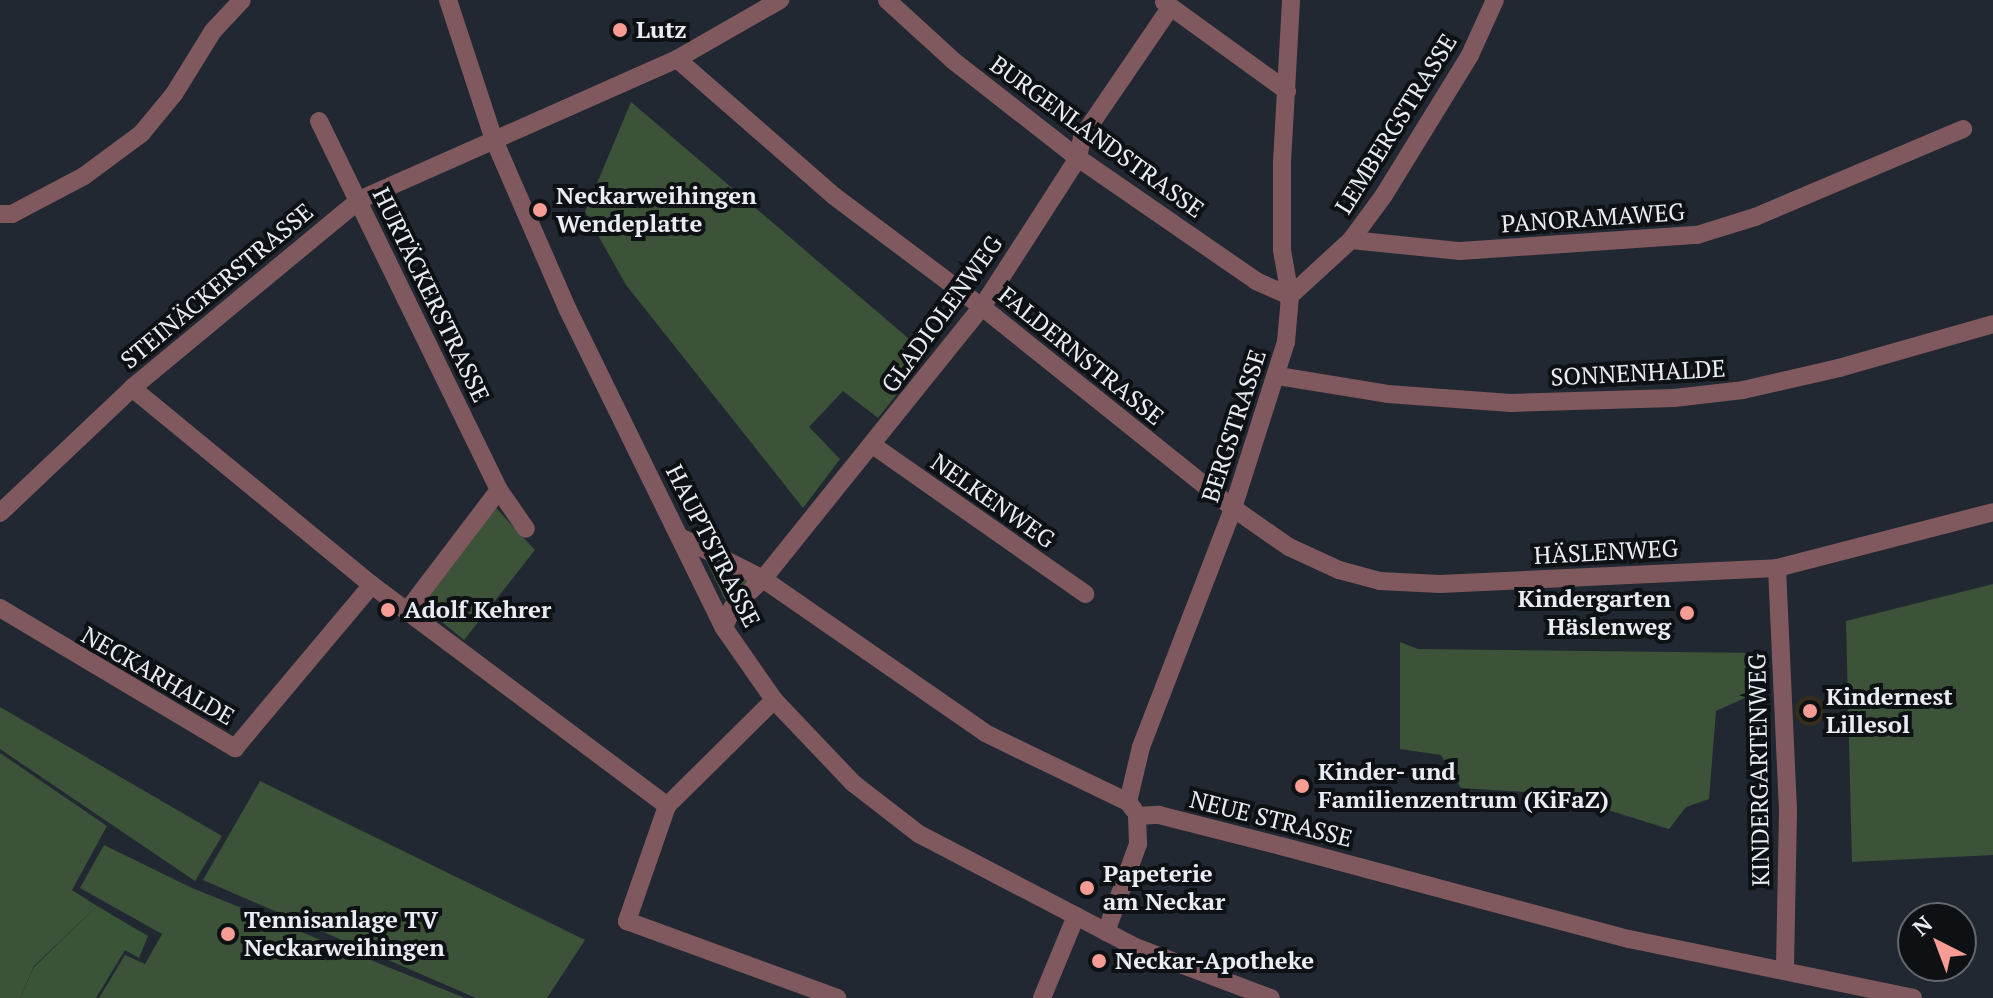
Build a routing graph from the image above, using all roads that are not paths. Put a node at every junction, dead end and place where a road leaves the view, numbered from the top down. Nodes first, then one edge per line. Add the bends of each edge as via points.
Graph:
1 (242, 0) edge
2 (448, 0) edge
3 (780, 0) edge
4 (887, 0) edge
5 (1291, 0) edge
6 (1495, 0) edge
7 (1166, 4) edge
8 (677, 59) junction
9 (1287, 91) junction
10 (319, 121) dead end
11 (1963, 129) dead end
12 (494, 140) junction
13 (1078, 158) junction
14 (359, 200) junction
15 (0, 214) edge
16 (1351, 240) junction
17 (1290, 296) junction
18 (982, 307) junction
19 (1993, 324) edge
20 (1278, 376) junction
21 (132, 388) junction
22 (874, 446) junction
23 (499, 490) junction
24 (1233, 508) junction
25 (1993, 512) edge
26 (0, 513) edge
27 (526, 529) dead end
28 (682, 538) junction
29 (1777, 568) junction
30 (763, 579) junction
31 (372, 585) junction
32 (1085, 594) dead end
33 (0, 608) edge
34 (407, 611) junction
35 (724, 628) junction
36 (774, 700) junction
37 (667, 806) junction
38 (1133, 809) junction
39 (1076, 916) junction
40 (1106, 932) junction
41 (1785, 971) junction
42 (1237, 993) edge
43 (837, 998) edge
44 (1042, 998) edge
45 (1271, 998) edge
46 (1913, 998) edge

1 - 15 street via 213,31 174,94 141,134 84,176 12,214
2 - 12 street, HAUPTSTRASSE
3 - 8 street, STEINÄCKERSTRASSE
4 - 13 street, BURGENLANDSTRASSE via 955,62
5 - 9 street, BERGSTRASSE
6 - 16 street, LEMBERGSTRASSE via 1470,55
7 - 9 street
7 - 13 street, GLADIOLENWEG via 1082,137
8 - 12 street, STEINÄCKERSTRASSE
8 - 18 street, FALDERNSTRASSE via 834,196
9 - 17 street, BERGSTRASSE via 1282,250
10 - 14 street, HURTÄCKERSTRASSE
11 - 16 street, PANORAMAWEG via 1755,217 1697,235 1460,251
12 - 14 street, STEINÄCKERSTRASSE
12 - 28 street, HAUPTSTRASSE via 563,298
13 - 17 street, BURGENLANDSTRASSE via 1256,281
13 - 18 street, GLADIOLENWEG
14 - 21 street, STEINÄCKERSTRASSE
14 - 23 street, HURTÄCKERSTRASSE
16 - 17 street, LEMBERGSTRASSE
17 - 20 street, BERGSTRASSE
18 - 22 street, GLADIOLENWEG
18 - 24 street, FALDERNSTRASSE
19 - 20 street, SONNENHALDE via 1839,368 1743,390 1674,398 1511,403 1388,394
20 - 24 street, BERGSTRASSE
21 - 26 street, STEINÄCKERSTRASSE
21 - 31 street
22 - 30 street, GLADIOLENWEG
22 - 32 street, NELKENWEG
23 - 27 street, HURTÄCKERSTRASSE
23 - 34 street
24 - 29 street, HÄSLENWEG via 1289,547 1339,570 1380,581 1440,584
24 - 38 street, BERGSTRASSE via 1141,747
25 - 29 street, HÄSLENWEG
28 - 30 street, NEUE STRASSE
28 - 35 street, HAUPTSTRASSE
29 - 41 street, KINDERGARTENWEG via 1788,811
30 - 35 street, GLADIOLENWEG via 732,608
30 - 38 street, NEUE STRASSE via 985,733
31 - 33 street, NECKARHALDE via 235,748
31 - 34 street
34 - 37 street
35 - 36 street, HAUPTSTRASSE
36 - 37 street
36 - 39 street, HAUPTSTRASSE via 827,759 906,825
37 - 43 street via 627,921
38 - 40 street, BERGSTRASSE via 1138,844
38 - 41 street, NEUE STRASSE via 1629,939
39 - 40 street, HAUPTSTRASSE
39 - 44 street
40 - 42 street, HAUPTSTRASSE
41 - 46 street, NEUE STRASSE
42 - 45 street, HAUPTSTRASSE

